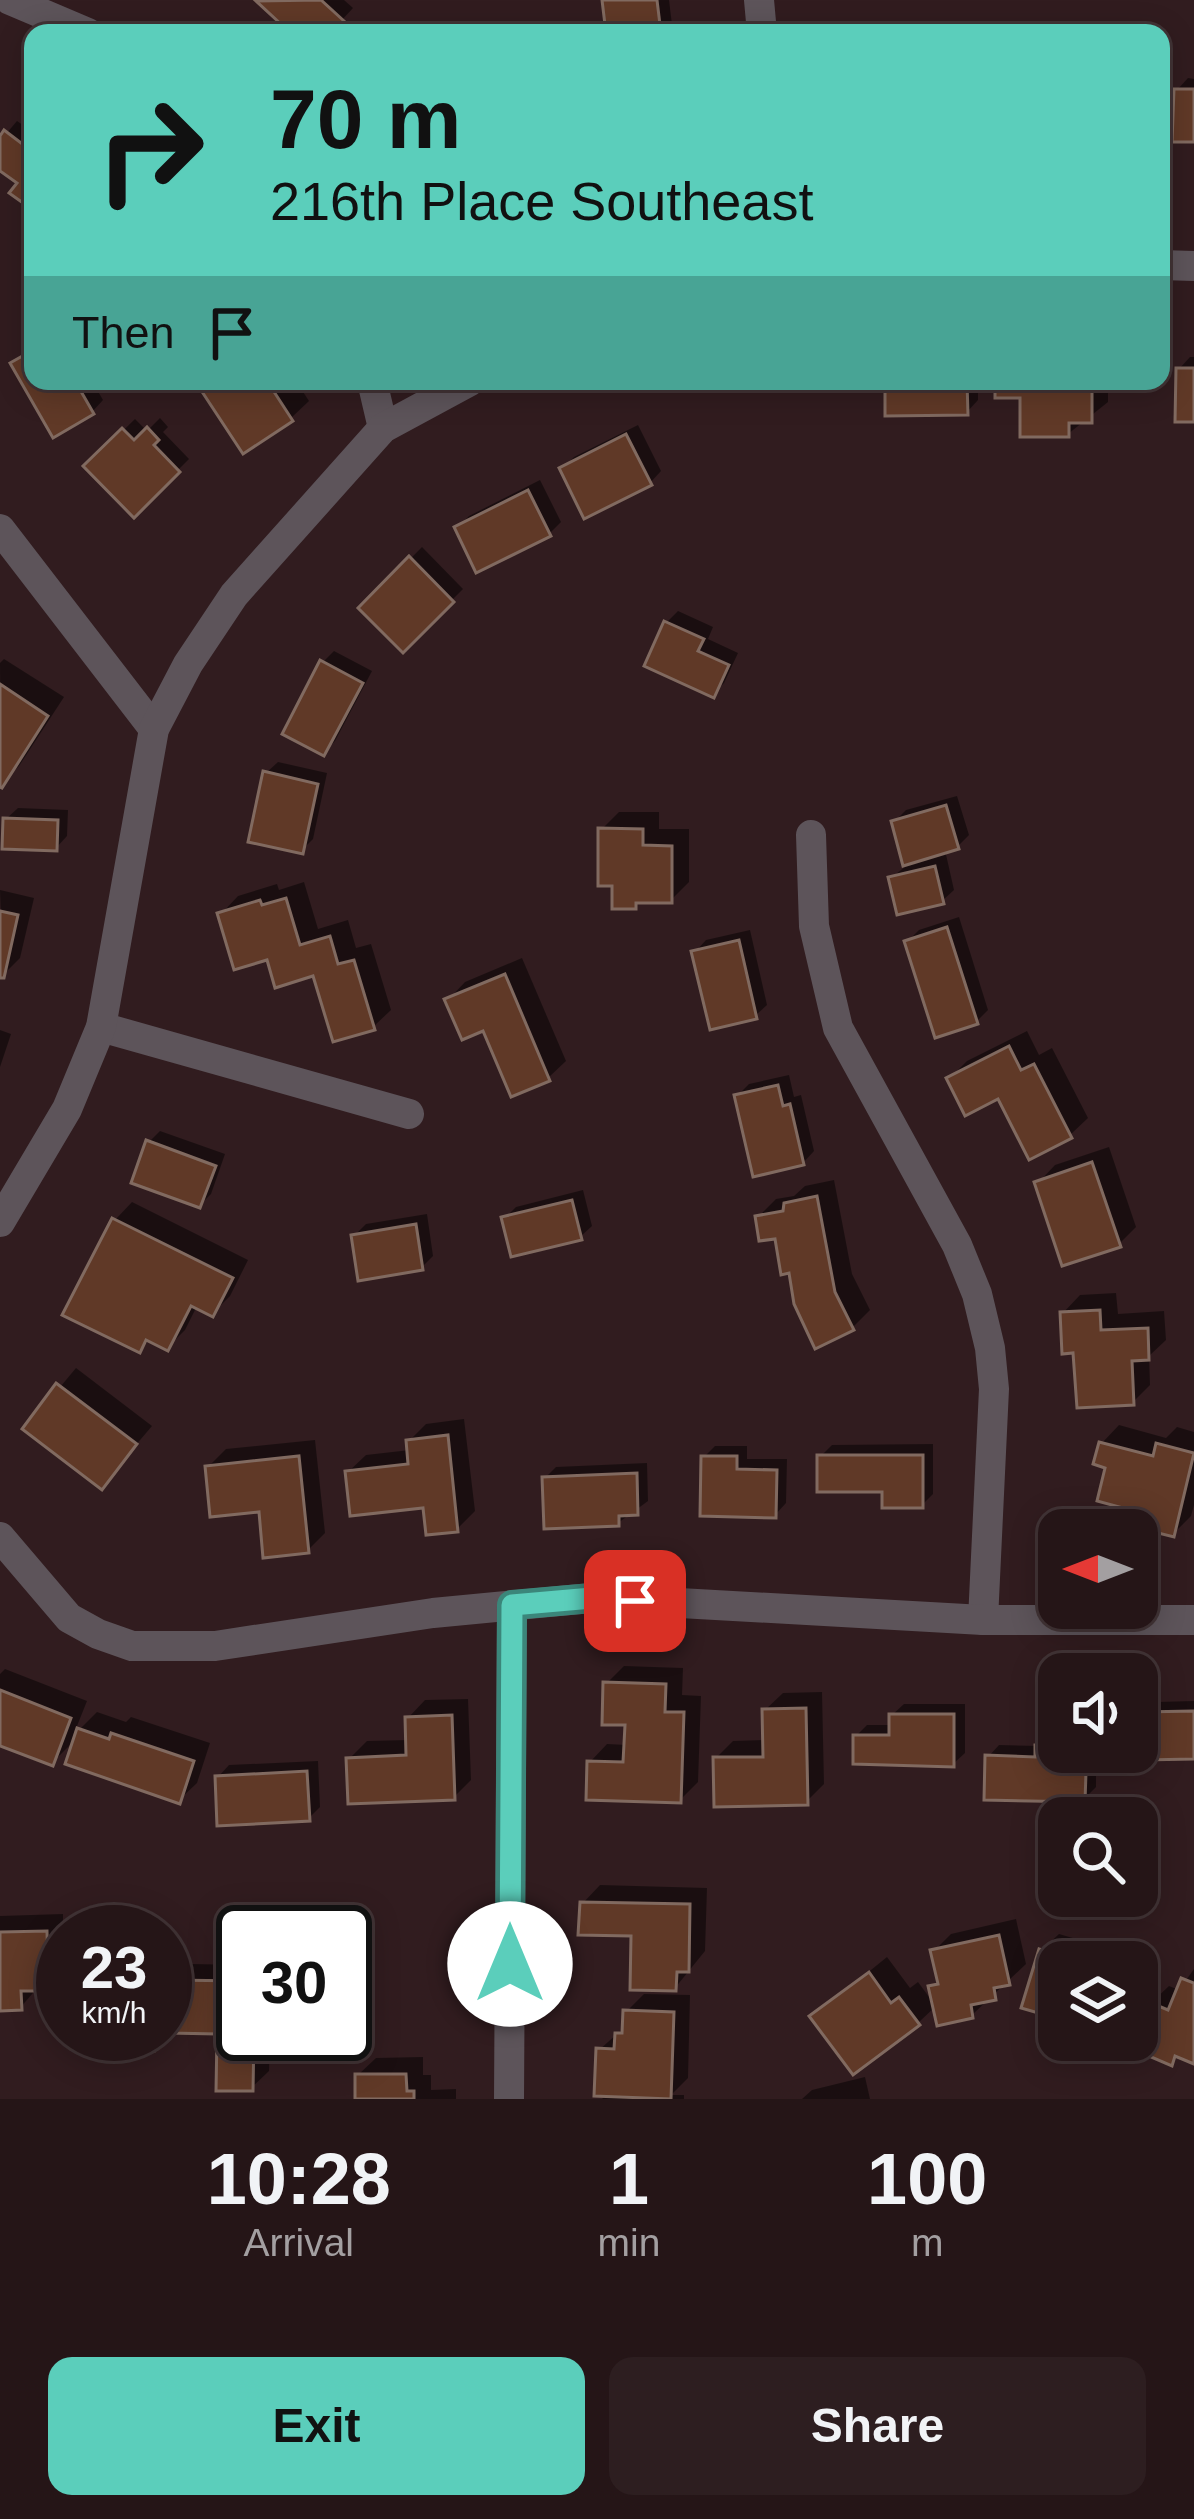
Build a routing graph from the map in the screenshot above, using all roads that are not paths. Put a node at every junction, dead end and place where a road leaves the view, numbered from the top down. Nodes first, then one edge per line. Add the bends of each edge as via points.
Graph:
1 (10, 0) edge
2 (67, 24) edge
3 (373, 390) edge
4 (453, 390) edge
5 (383, 428) junction
6 (0, 529) edge
7 (154, 729) junction
8 (811, 836) dead end
9 (101, 1027) junction
10 (409, 1114) dead end
11 (0, 1222) edge
12 (0, 1537) edge
13 (512, 1605) junction
14 (983, 1620) junction
15 (1194, 1620) edge
16 (509, 2099) edge

1 - 2 street
3 - 5 street
4 - 5 street
5 - 7 street via 234,596
6 - 7 street
7 - 9 street
8 - 14 street via 814,926 838,1028 956,1245 990,1348
9 - 10 street
9 - 11 street via 67,1108
12 - 13 street via 70,1618 132,1646 214,1646
13 - 14 street via 592,1598
13 - 16 street
14 - 15 street

